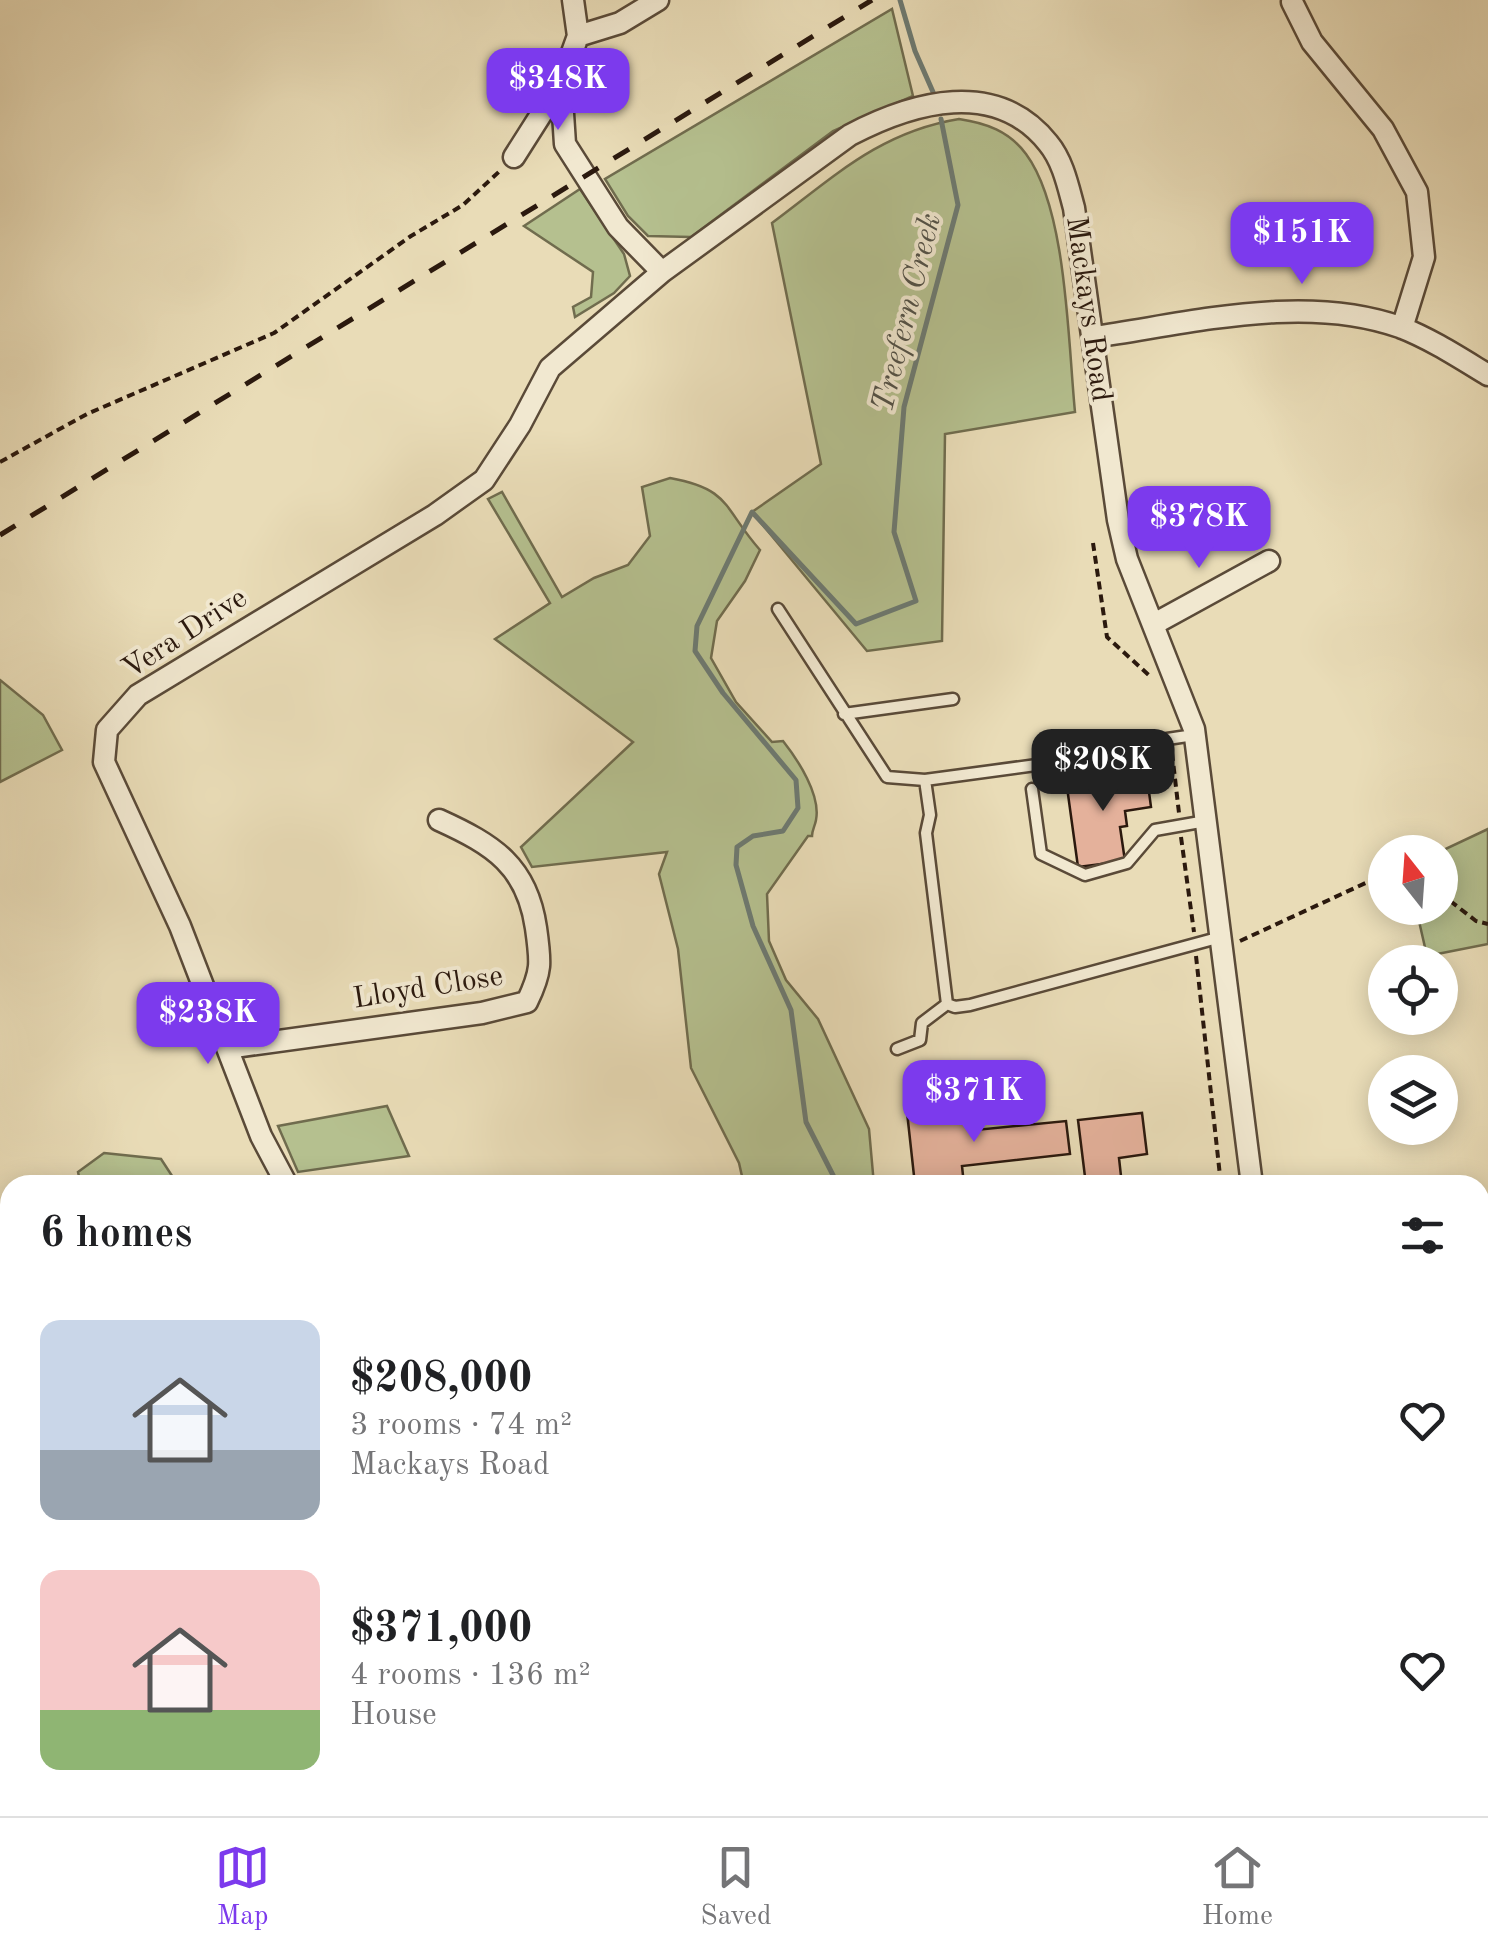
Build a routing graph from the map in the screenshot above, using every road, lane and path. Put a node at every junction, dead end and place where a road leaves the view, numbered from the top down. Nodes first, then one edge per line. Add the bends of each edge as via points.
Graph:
1 (573, 0) edge
2 (658, 0) edge
3 (1292, 2) edge
4 (578, 36) junction
5 (561, 83) junction
6 (514, 157) joint
7 (662, 272) junction
8 (1402, 328) junction
9 (1094, 337) junction
10 (1488, 375) edge
11 (0, 462) edge
12 (1093, 543) dead end
13 (1268, 561) dead end
14 (778, 608) dead end
15 (1154, 624) junction
16 (1158, 683) dead end
17 (954, 699) dead end
18 (844, 714) junction
19 (1196, 735) junction
20 (1171, 739) junction
21 (925, 780) junction
22 (1032, 789) dead end
23 (439, 820) dead end
24 (1206, 820) junction
25 (1180, 824) junction
26 (1368, 881) edge
27 (1458, 908) edge
28 (1488, 924) edge
29 (1231, 939) junction
30 (1195, 946) junction
31 (947, 1004) junction
32 (227, 1048) junction
33 (896, 1049) dead end
34 (282, 1175) edge
35 (1219, 1175) edge
36 (1251, 1175) edge

1 - 4 street
2 - 4 street via 620,24
3 - 8 street via 1312,42 1383,129 1417,192 1424,257
4 - 5 street
5 - 6 street
5 - 7 street via 565,144 618,227
6 - 11 path via 463,206 274,333 87,414
7 - 9 street, Mackays Road via 850,135 910,108 972,102 1002,108 1050,145 1081,240
7 - 32 street, Vera Drive via 550,368 484,480 138,695 107,730 104,762 180,926
8 - 9 street via 1361,316 1295,312
8 - 10 street
9 - 15 street, Mackays Road via 1118,520
12 - 16 path via 1107,637
13 - 15 street
14 - 18 lane
15 - 19 street, Mackays Road
17 - 18 lane
18 - 21 lane via 888,777
19 - 20 lane
19 - 24 street, Mackays Road
20 - 21 lane via 1127,753
20 - 25 path
21 - 31 lane
22 - 25 lane via 1040,854 1085,875 1127,862 1155,830
23 - 32 street, Lloyd Close via 513,866 532,895 542,971 527,1002
24 - 25 lane
24 - 29 street, Mackays Road
25 - 30 path
26 - 29 path
27 - 28 path
29 - 30 lane
29 - 36 street, Mackays Road
30 - 31 lane via 970,1005
30 - 35 path
31 - 33 lane via 922,1023 920,1040
32 - 34 street, Vera Drive

